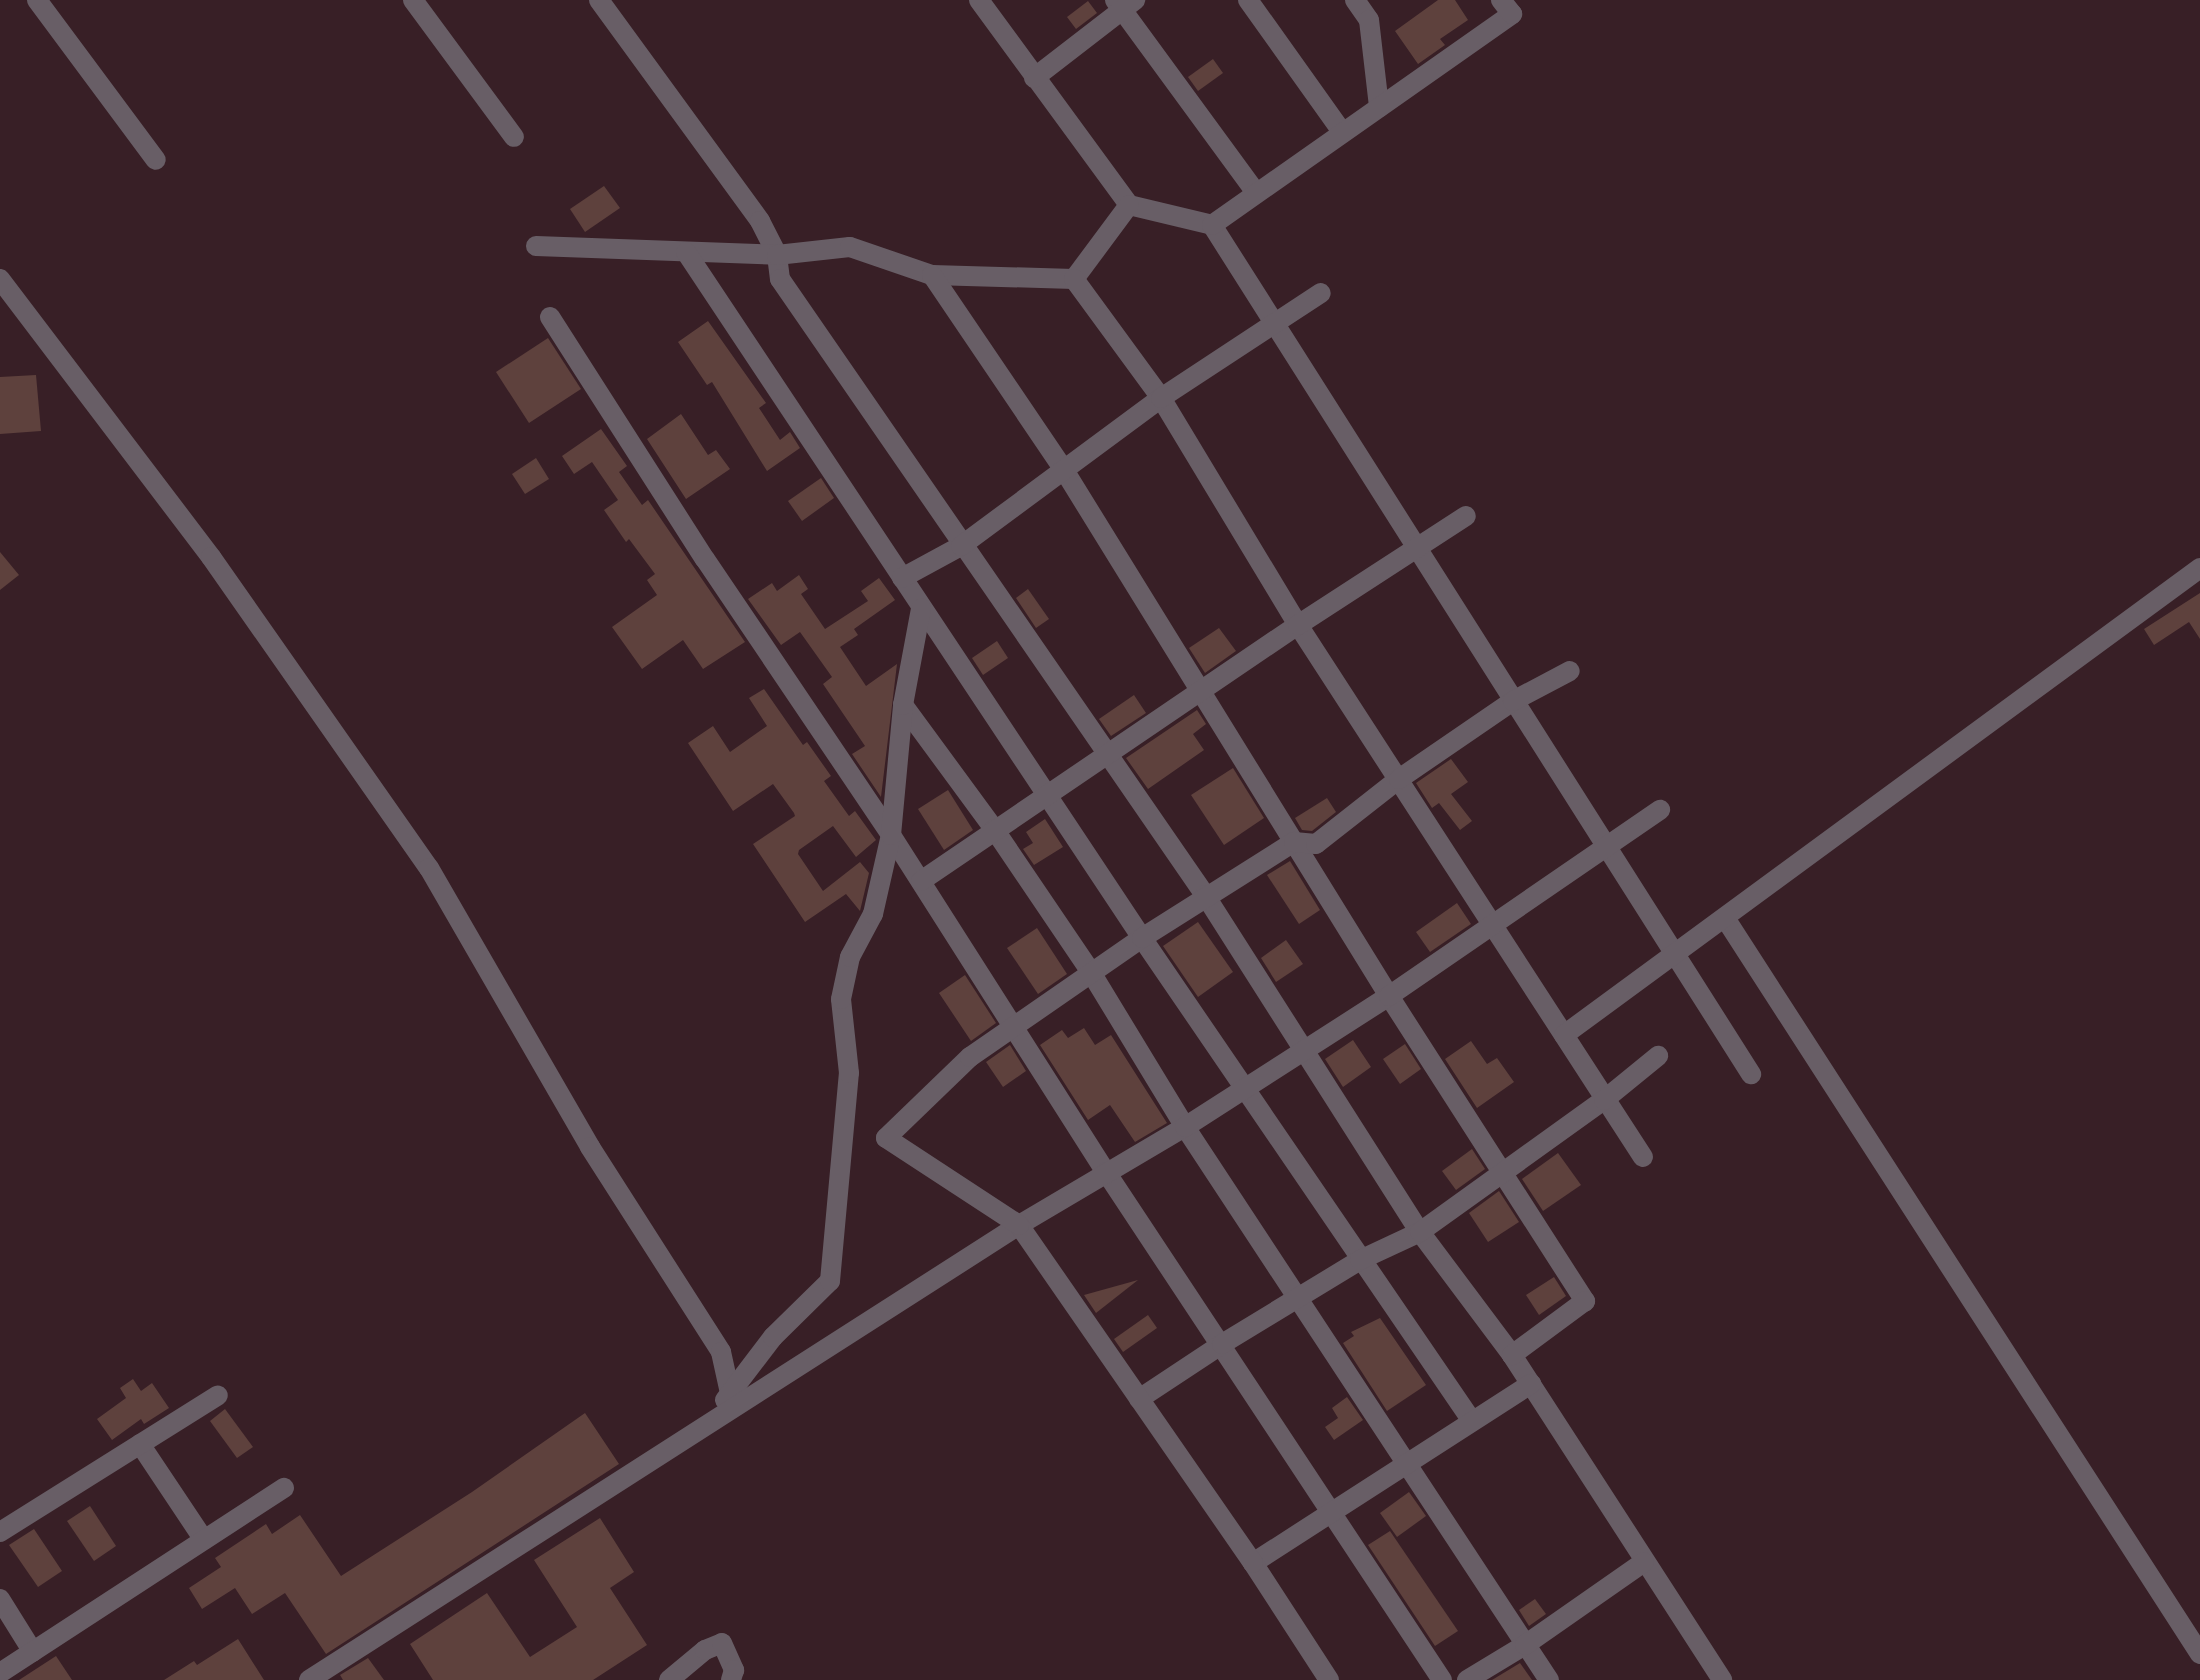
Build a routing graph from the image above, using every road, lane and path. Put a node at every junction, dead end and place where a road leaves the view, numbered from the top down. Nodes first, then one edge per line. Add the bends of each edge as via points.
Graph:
1 (37, 0) edge
2 (413, 0) edge
3 (599, 0) edge
4 (979, 0) edge
5 (1248, 0) edge
6 (1355, 0) edge
7 (1501, 0) edge
8 (1124, 3) edge
9 (1034, 78) junction
10 (1379, 107) junction
11 (1343, 133) junction
12 (514, 137) dead end
13 (156, 160) dead end
14 (1256, 193) junction
15 (1129, 205) junction
16 (1212, 225) junction
17 (536, 246) dead end
18 (686, 252) junction
19 (777, 255) junction
20 (932, 275) junction
21 (0, 279) edge
22 (1074, 279) junction
23 (1321, 293) dead end
24 (550, 317) dead end
25 (1274, 323) junction
26 (1161, 398) junction
27 (1064, 470) junction
28 (1466, 516) dead end
29 (961, 546) junction
30 (1417, 548) junction
31 (2200, 568) edge
32 (902, 578) junction
33 (921, 609) junction
34 (1298, 625) junction
35 (1570, 671) dead end
36 (1201, 693) junction
37 (1513, 701) junction
38 (903, 705) junction
39 (1108, 756) junction
40 (1399, 779) junction
41 (1047, 797) junction
42 (1660, 810) dead end
43 (994, 829) junction
44 (891, 835) junction
45 (1294, 842) junction
46 (1606, 845) junction
47 (921, 881) junction
48 (1205, 895) junction
49 (1725, 918) junction
50 (1495, 925) junction
51 (1142, 938) junction
52 (1675, 955) junction
53 (1092, 974) junction
54 (1389, 996) junction
55 (1012, 1029) junction
56 (1564, 1035) junction
57 (1305, 1050) junction
58 (1658, 1056) dead end
59 (1751, 1074) dead end
60 (1245, 1088) junction
61 (1604, 1100) junction
62 (1185, 1127) junction
63 (1643, 1157) dead end
64 (1106, 1172) junction
65 (1502, 1173) junction
66 (1019, 1225) junction
67 (1420, 1232) junction
68 (1360, 1260) junction
69 (1297, 1299) junction
70 (1222, 1344) junction
71 (1512, 1355) junction
72 (1531, 1384) junction
73 (730, 1393) junction
74 (218, 1395) dead end
75 (1139, 1399) junction
76 (1472, 1421) junction
77 (705, 1425) junction
78 (140, 1444) junction
79 (1407, 1463) junction
80 (284, 1488) dead end
81 (1333, 1513) junction
82 (0, 1532) edge
83 (204, 1540) junction
84 (1644, 1562) junction
85 (1253, 1563) junction
86 (0, 1599) edge
87 (1525, 1645) junction
88 (33, 1652) junction
89 (2200, 1654) edge
90 (0, 1673) edge
91 (309, 1680) edge
92 (669, 1680) edge
93 (731, 1680) edge
94 (1329, 1680) edge
95 (1442, 1680) edge
96 (1467, 1680) edge
97 (1549, 1680) edge
98 (1722, 1680) edge

1 - 13 street
2 - 12 street
3 - 19 street via 760,221
4 - 9 street
5 - 11 street
6 - 10 street via 1369,20
7 - 10 street via 1512,14
8 - 9 street
8 - 14 street
9 - 15 street
10 - 11 street
11 - 14 street
14 - 16 street
15 - 16 street
15 - 22 street
16 - 25 street
17 - 18 street
18 - 19 street
18 - 32 street
19 - 20 street via 850,247
19 - 29 street via 780,279
20 - 22 street
20 - 27 street
21 - 73 street via 211,557 429,868 590,1147 721,1352
22 - 26 street
23 - 25 street
24 - 44 street
25 - 26 street
25 - 30 street
26 - 27 street
26 - 34 street
27 - 29 street
27 - 36 street
28 - 30 street
29 - 32 street
29 - 39 street
30 - 34 street
30 - 37 street
31 - 49 street
32 - 33 street
33 - 38 street
33 - 41 street
34 - 36 street
34 - 40 street
35 - 37 street
36 - 39 street
36 - 45 street
37 - 40 street
37 - 46 street
38 - 43 street
38 - 44 street
39 - 41 street
39 - 48 street
40 - 45 street via 1316,844
40 - 50 street
41 - 43 street
41 - 51 street
42 - 46 street
43 - 47 street
43 - 53 street
44 - 47 street
44 - 73 street via 873,914 850,957 841,999 849,1073 830,1281 773,1337
45 - 48 street
45 - 54 street
46 - 50 street
46 - 52 street
47 - 55 street
48 - 51 street
48 - 57 street
49 - 52 street
49 - 89 street
50 - 54 street
50 - 56 street
51 - 53 street
51 - 60 street
52 - 56 street
52 - 59 street
53 - 55 street
53 - 62 street
54 - 57 street
54 - 65 street
55 - 64 street
55 - 66 street via 970,1057 886,1138
56 - 61 street
57 - 60 street
57 - 67 street
58 - 61 street
60 - 62 street
60 - 68 street
61 - 63 street
61 - 65 street
62 - 64 street
62 - 69 street
64 - 66 street
64 - 70 street
65 - 67 street
65 - 71 street via 1585,1301
66 - 75 street
66 - 77 street
67 - 68 street
67 - 71 street
68 - 69 street
68 - 76 street
69 - 70 street
69 - 79 street
70 - 75 street
70 - 81 street
71 - 72 street
72 - 76 street
72 - 84 street
73 - 77 street
74 - 78 street
75 - 85 street
76 - 79 street
77 - 91 street
78 - 82 street
78 - 83 street
79 - 81 street
79 - 87 street
80 - 83 street
81 - 85 street
81 - 95 street
83 - 88 street
84 - 87 street
84 - 98 street
85 - 94 street
86 - 88 street
87 - 96 street
87 - 97 street
88 - 90 street
92 - 93 street via 722,1643 734,1670

